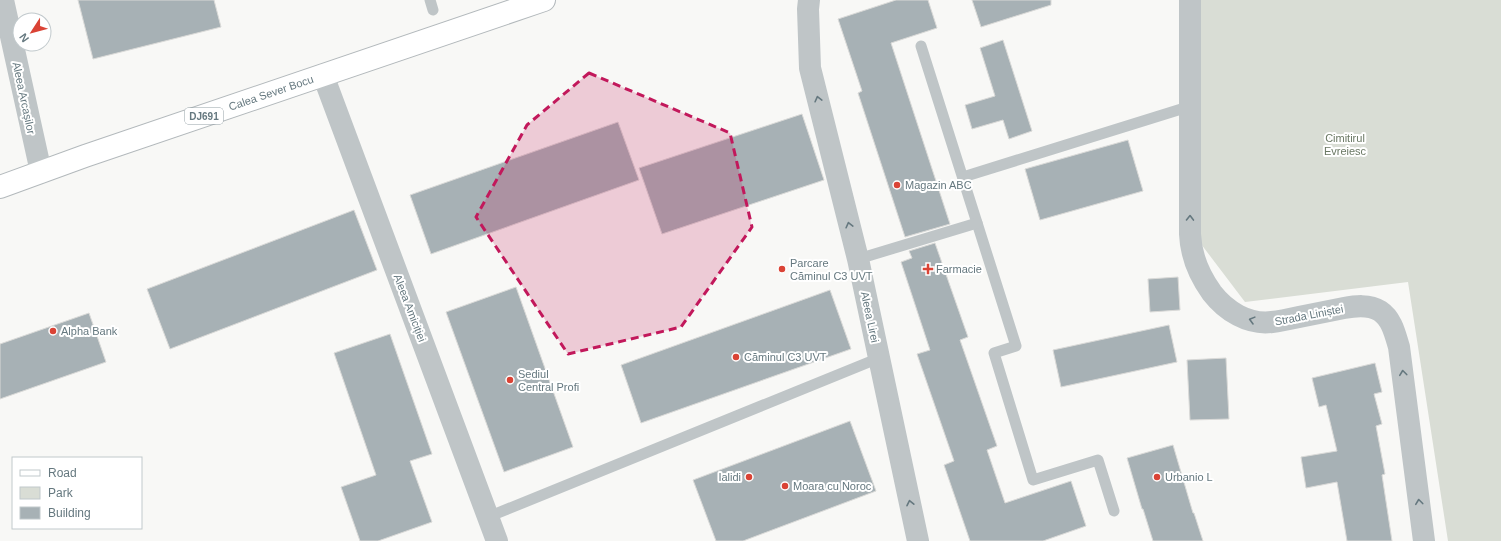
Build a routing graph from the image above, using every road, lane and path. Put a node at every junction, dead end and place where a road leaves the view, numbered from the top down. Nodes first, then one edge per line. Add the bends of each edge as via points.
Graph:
1 (3, 0) edge
2 (544, 0) edge
3 (809, 0) edge
4 (1190, 0) edge
5 (921, 46) dead end
6 (323, 75) junction
7 (1191, 106) junction
8 (41, 172) junction
9 (963, 177) junction
10 (0, 187) edge
11 (977, 223) junction
12 (858, 260) junction
13 (879, 358) junction
14 (1114, 510) dead end
15 (488, 517) junction
16 (497, 541) edge
17 (918, 541) edge
18 (1424, 541) edge

1 - 8 street, Aleea Arcașilor
2 - 6 main road, Calea Sever Bocu / DJ691
12 -> 3 street, Aleea Lirei via 810,68
4 - 7 street, Strada Liniștei
5 - 9 lane
6 - 8 main road, Calea Sever Bocu / DJ691
6 - 15 street, Aleea Amiciției
7 - 9 lane
18 -> 7 street, Strada Liniștei via 1395,331 1388,318 1378,310 1360,305 1271,323 1252,321 1235,314 1219,302 1204,282 1194,263 1190,248
8 - 10 main road, Calea Sever Bocu / DJ691
9 - 11 lane
11 - 12 lane
11 - 14 lane via 1016,346 994,353 1033,480 1098,460
12 - 13 street, Aleea Lirei
13 - 15 lane
17 -> 13 street, Aleea Lirei
15 - 16 street, Aleea Amiciției

